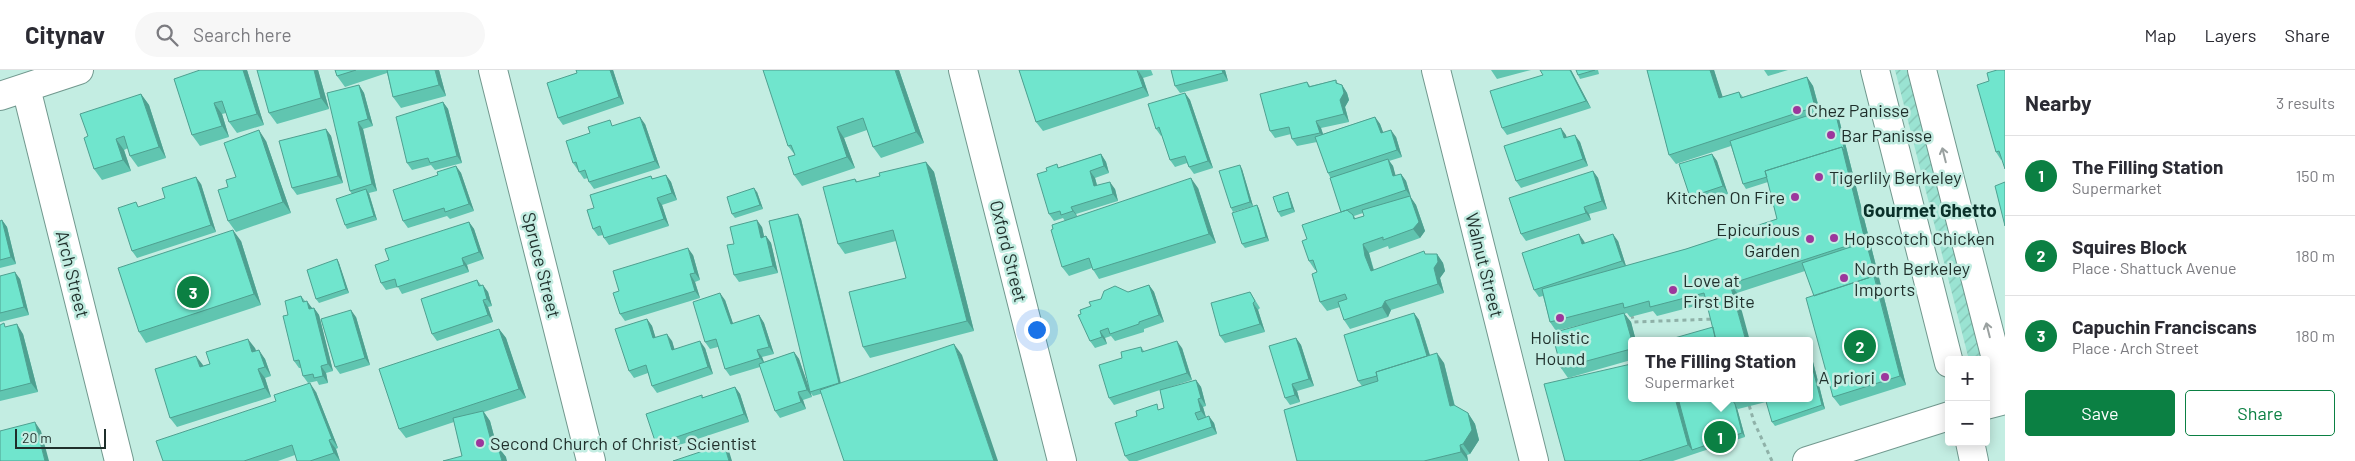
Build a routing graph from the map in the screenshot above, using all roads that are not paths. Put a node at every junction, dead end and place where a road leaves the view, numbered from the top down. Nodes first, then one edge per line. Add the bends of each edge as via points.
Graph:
1 (79, 70) edge
2 (493, 70) edge
3 (963, 70) edge
4 (1436, 70) edge
5 (1875, 70) edge
6 (1922, 70) edge
7 (26, 88) junction
8 (0, 96) edge
9 (1947, 356) edge
10 (2005, 394) edge
11 (2005, 400) edge
12 (1990, 404) edge
13 (1945, 417) edge
14 (1971, 446) edge
15 (119, 461) edge
16 (591, 461) edge
17 (1062, 461) edge
18 (1534, 461) edge
19 (1807, 461) edge
20 (1974, 461) edge

1 - 7 street
2 - 16 street, Spruce Street
3 - 17 street, Oxford Street
4 - 18 street, Walnut Street
5 - 9 street
10 -> 6 street
7 - 8 street
7 - 15 street, Arch Street
11 - 12 street
13 - 19 street
14 - 20 street

